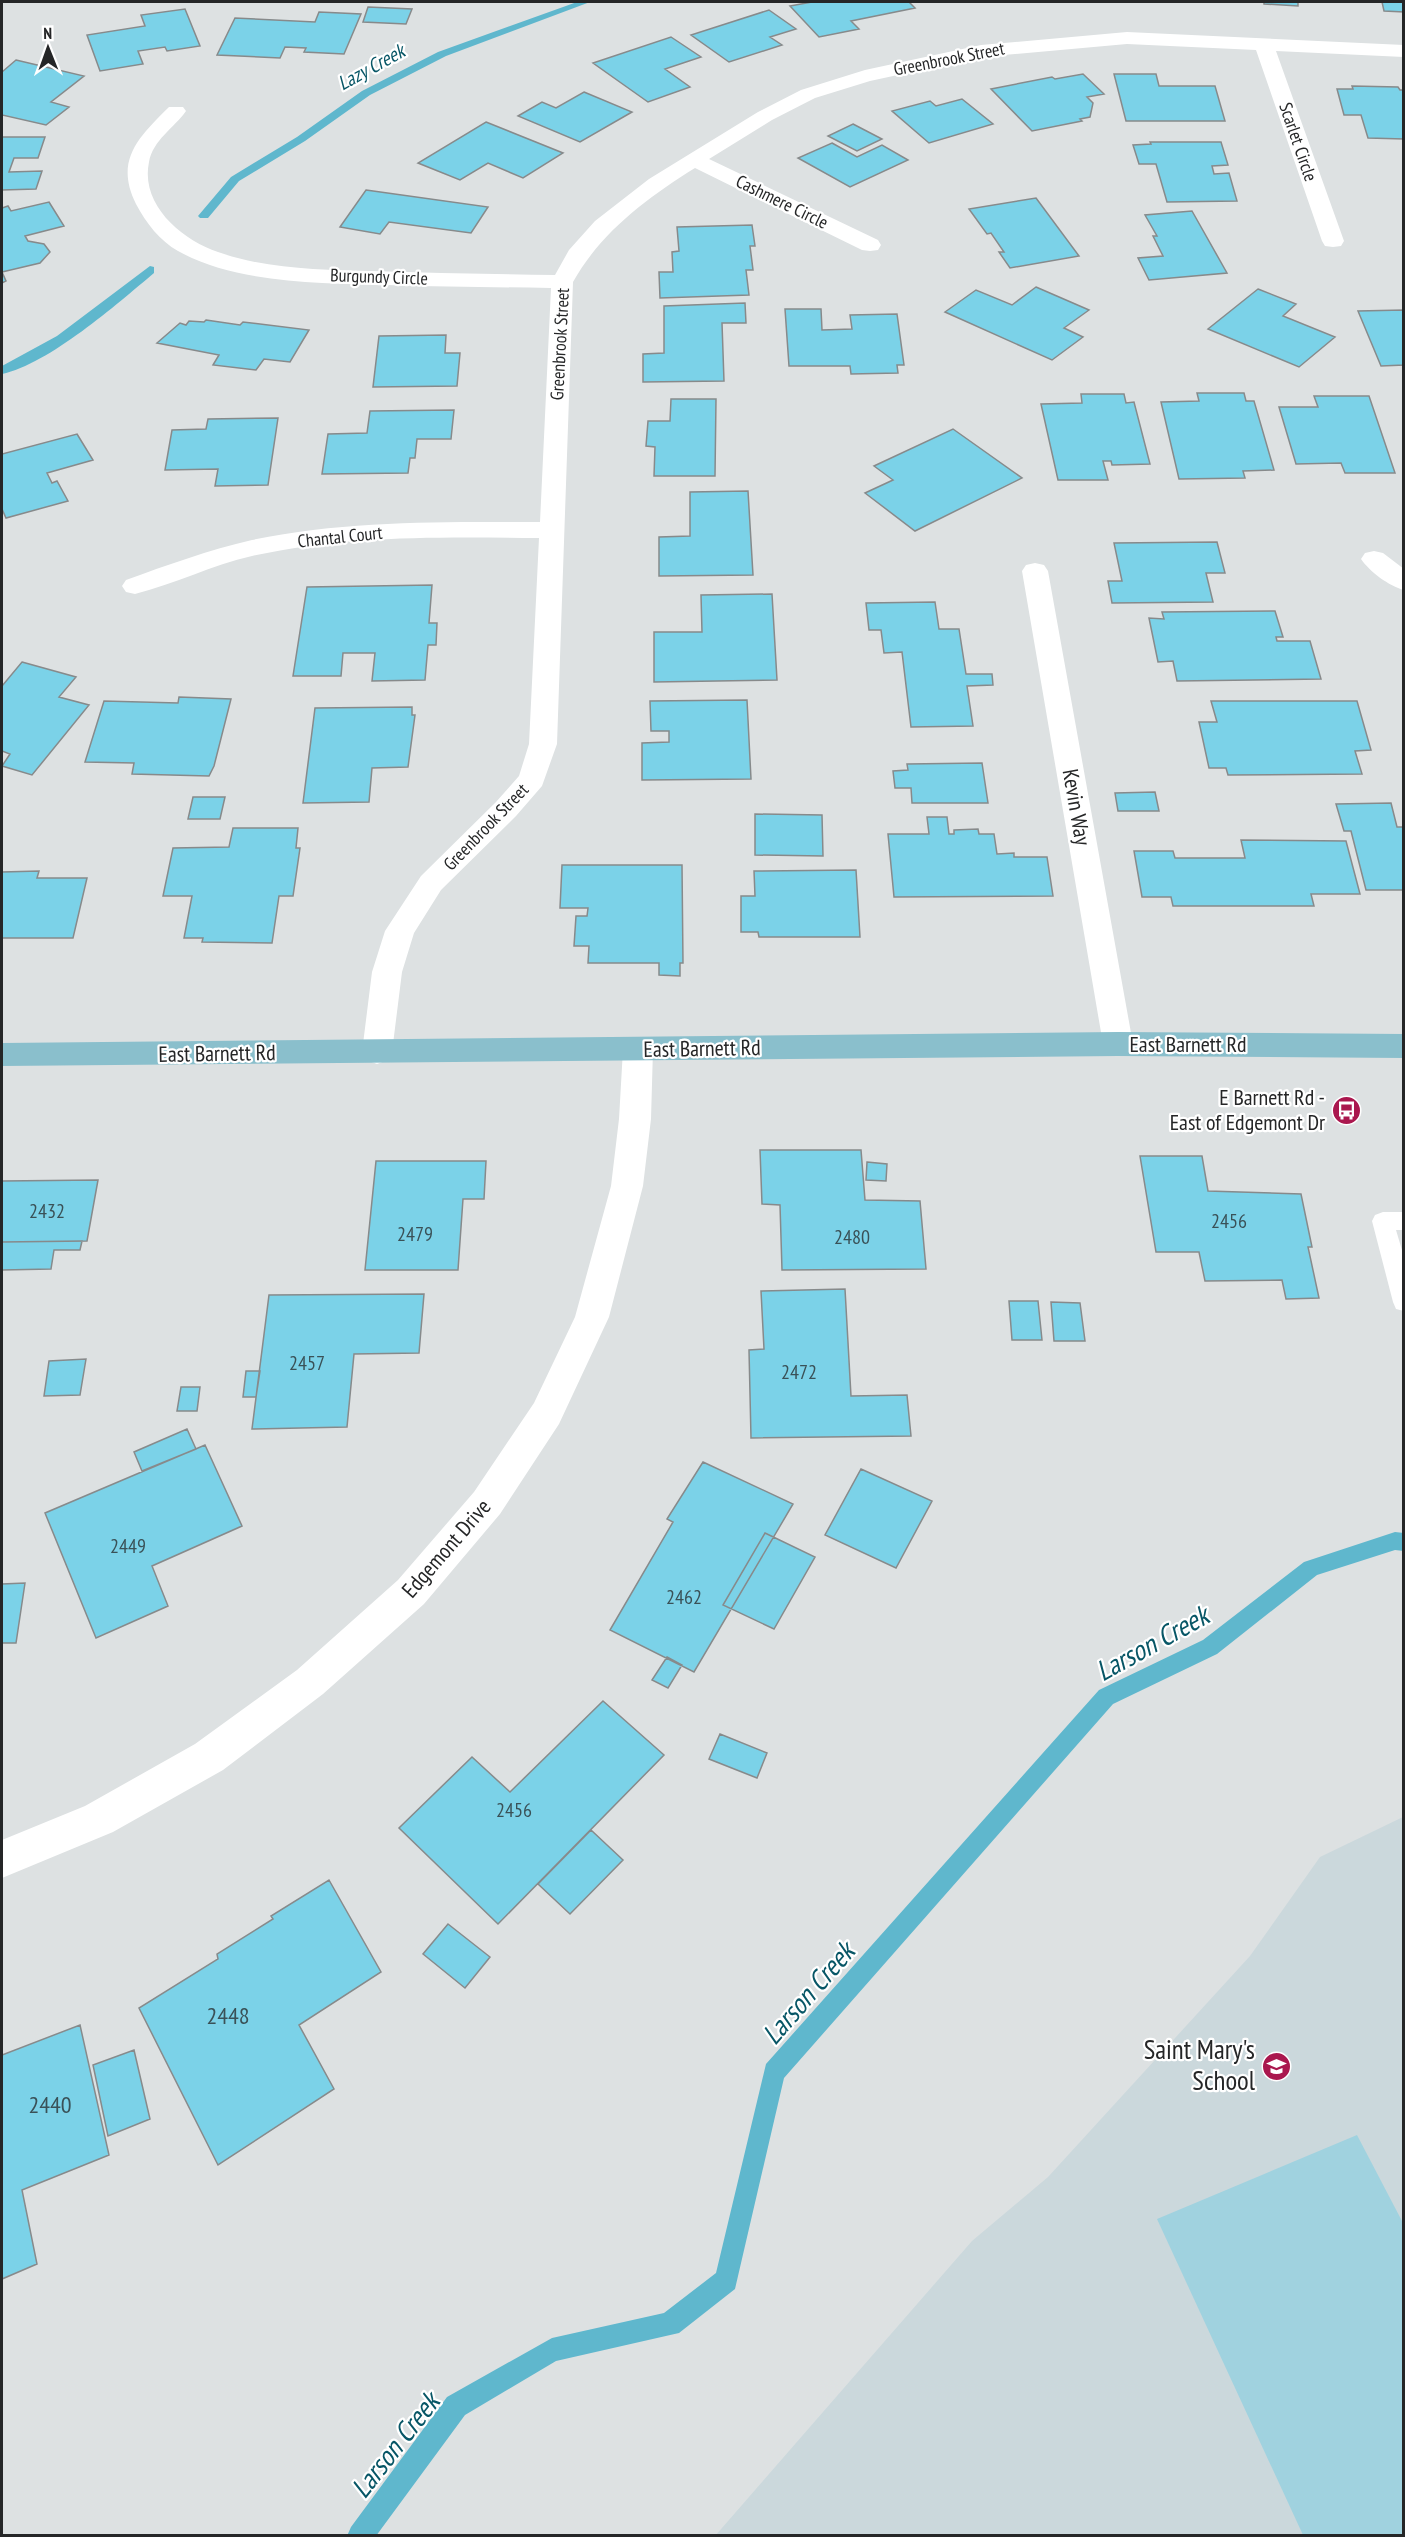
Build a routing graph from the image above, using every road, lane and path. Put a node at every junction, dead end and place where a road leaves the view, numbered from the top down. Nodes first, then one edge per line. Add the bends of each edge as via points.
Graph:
1 (1264, 44) junction
2 (1404, 51) edge
3 (176, 111) dead end
4 (695, 160) junction
5 (1333, 241) dead end
6 (870, 245) dead end
7 (562, 282) junction
8 (551, 530) junction
9 (1374, 559) dead end
10 (1035, 571) dead end
11 (1404, 582) edge
12 (135, 586) dead end
13 (1118, 1044) junction
14 (1404, 1046) edge
15 (638, 1049) junction
16 (377, 1052) junction
17 (2, 1055) edge
18 (1404, 1221) edge
19 (1404, 1302) edge
20 (2, 1859) edge

1 - 2 street, Greenbrook Street
1 - 4 street, Greenbrook Street via 1127,38 1018,46 923,62 808,94
1 - 5 street, Scarlet Circle
3 - 7 street, Burgundy Circle via 147,142 136,164 139,187 150,213 167,233 199,252 269,270 340,277
4 - 6 street, Cashmere Circle
4 - 7 street, Greenbrook Street via 656,183 603,226 577,255
7 - 8 street, Greenbrook Street
8 - 12 street, Chantal Court via 425,530 323,536 253,548
8 - 16 street, Greenbrook Street via 543,744 532,779 431,883 400,931 387,972
9 - 11 street
10 - 13 street, Kevin Way
13 - 14 main road, East Barnett Rd
13 - 15 main road, East Barnett Rd
15 - 16 main road, East Barnett Rd
15 - 20 street, Edgemont Drive via 627,1186 592,1317 548,1413 487,1503 411,1592 310,1682 209,1757 99,1819
16 - 17 main road, East Barnett Rd
18 - 19 lane via 1383,1221

